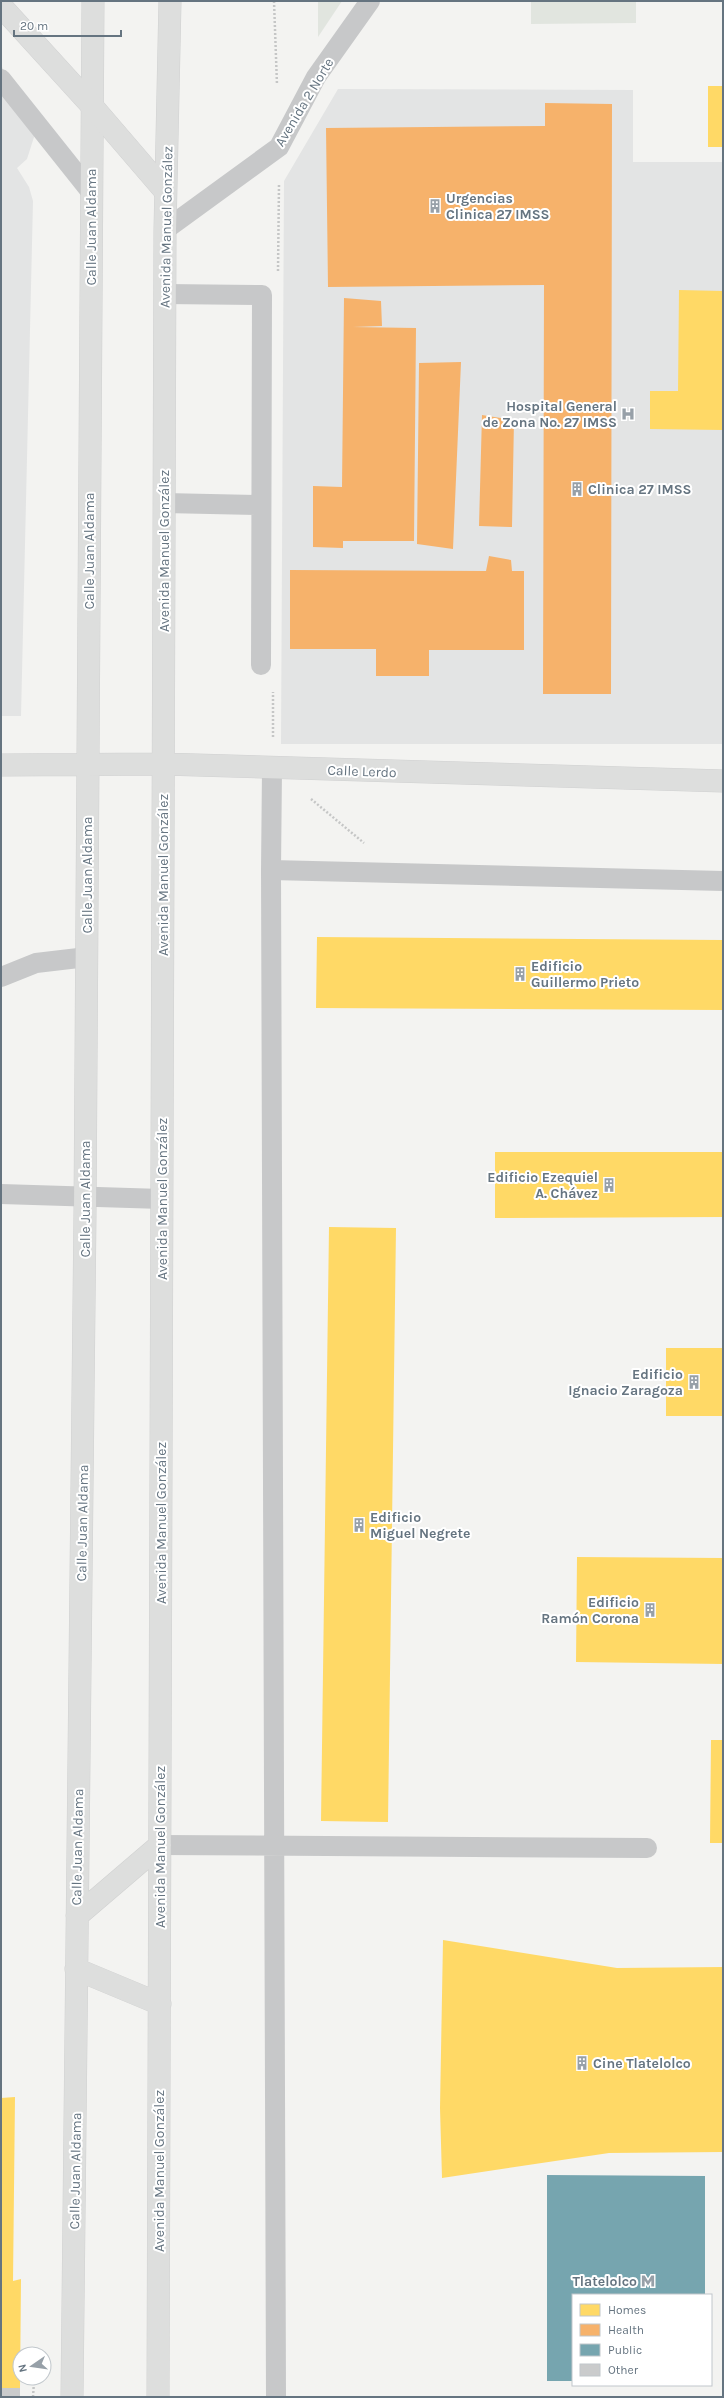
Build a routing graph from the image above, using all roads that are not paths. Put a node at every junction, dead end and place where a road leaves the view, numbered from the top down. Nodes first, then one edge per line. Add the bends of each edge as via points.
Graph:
1 (93, 1) edge
2 (170, 1) edge
3 (370, 1) edge
4 (4, 16) edge
5 (1, 79) edge
6 (92, 106) junction
7 (165, 191) junction
8 (91, 192) junction
9 (165, 230) junction
10 (165, 294) junction
11 (164, 503) junction
12 (261, 505) junction
13 (261, 665) dead end
14 (87, 764) junction
15 (163, 764) junction
16 (1, 765) edge
17 (272, 768) junction
18 (723, 781) edge
19 (271, 870) junction
20 (723, 881) edge
21 (87, 957) junction
22 (1, 977) edge
23 (1, 1194) edge
24 (86, 1197) junction
25 (162, 1199) junction
26 (275, 1844) junction
27 (160, 1845) junction
28 (647, 1848) dead end
29 (77, 1916) junction
30 (76, 1969) junction
31 (160, 2004) junction
32 (72, 2397) edge
33 (158, 2397) edge
34 (276, 2397) edge

1 - 6 street, Calle Juan Aldama
2 - 7 street, Avenida Manuel González
3 - 9 lane, Avenida 2 Norte via 316,77 279,147
4 - 6 street
5 - 8 lane
6 - 7 street
6 - 8 street, Calle Juan Aldama
7 - 9 street, Avenida Manuel González
8 - 14 street, Calle Juan Aldama
9 - 10 street, Avenida Manuel González
10 - 11 street, Avenida Manuel González
10 - 12 lane via 262,294
11 - 12 lane
11 - 15 street, Avenida Manuel González
12 - 13 lane
14 - 15 street, Calle Lerdo
14 - 16 street, Calle Lerdo
14 - 21 street, Calle Juan Aldama
15 - 17 street, Calle Lerdo
15 - 25 street, Avenida Manuel González
17 - 18 street, Calle Lerdo
17 - 19 lane
19 - 20 lane
19 - 26 lane
21 - 22 lane via 36,963
21 - 24 street, Calle Juan Aldama
23 - 24 lane
24 - 25 lane
24 - 29 street, Calle Juan Aldama
25 - 27 street, Avenida Manuel González
26 - 27 lane
26 - 28 lane
26 - 34 lane
27 - 29 street
27 - 31 street, Avenida Manuel González
29 - 30 street, Calle Juan Aldama
30 - 31 street
30 - 32 street, Calle Juan Aldama
31 - 33 street, Avenida Manuel González

